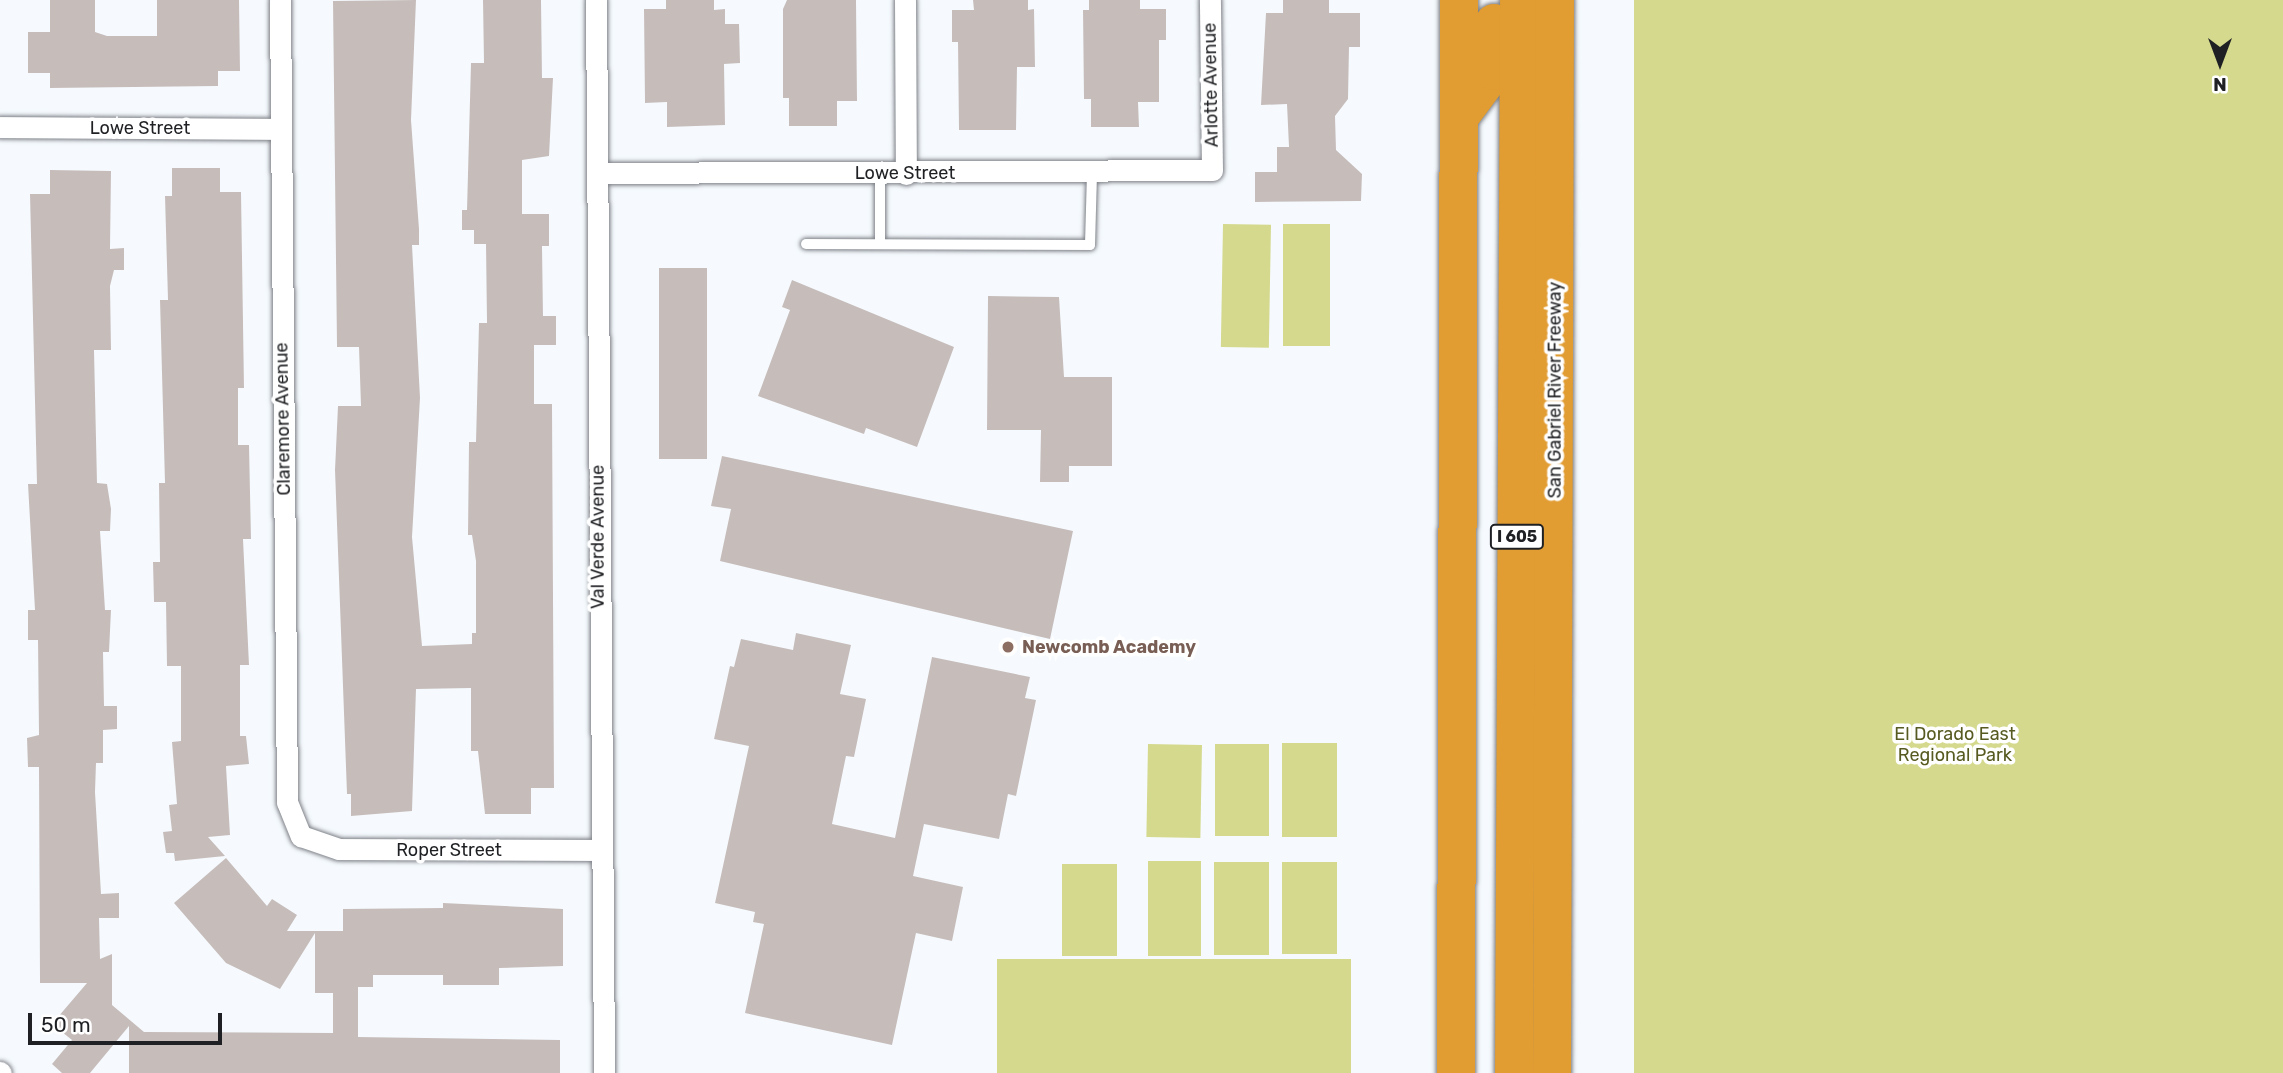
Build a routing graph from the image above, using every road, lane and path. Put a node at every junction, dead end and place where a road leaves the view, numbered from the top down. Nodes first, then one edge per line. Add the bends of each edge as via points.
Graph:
1 (280, 0) edge
2 (596, 0) edge
3 (905, 0) edge
4 (1210, 0) edge
5 (1460, 0) edge
6 (1494, 0) edge
7 (1519, 0) edge
8 (1555, 0) edge
9 (1459, 118) junction
10 (0, 127) edge
11 (281, 129) junction
12 (1212, 170) joint
13 (1093, 172) junction
14 (597, 173) junction
15 (880, 174) junction
16 (906, 174) junction
17 (806, 244) dead end
18 (880, 244) junction
19 (301, 836) joint
20 (599, 850) junction
21 (604, 1073) edge
22 (1456, 1073) edge
23 (1514, 1073) edge
24 (1552, 1073) edge

1 - 11 street, Claremore Avenue
2 - 14 street, Val Verde Avenue
3 - 16 street
4 - 12 street, Arlotte Avenue
5 - 9 highway
6 - 9 highway via 1494,72
7 - 23 highway, I 605
8 - 24 highway, San Gabriel River Freeway / I 605
9 - 22 highway
10 - 11 street, Lowe Street
11 - 19 street, Claremore Avenue via 287,802
12 - 13 street, Lowe Street
13 - 16 street, Lowe Street
13 - 18 lane via 1090,245
14 - 15 street, Lowe Street
14 - 20 street, Val Verde Avenue
15 - 16 street, Lowe Street
15 - 18 lane
17 - 18 lane
19 - 20 street, Roper Street via 339,849
20 - 21 street, Val Verde Avenue

